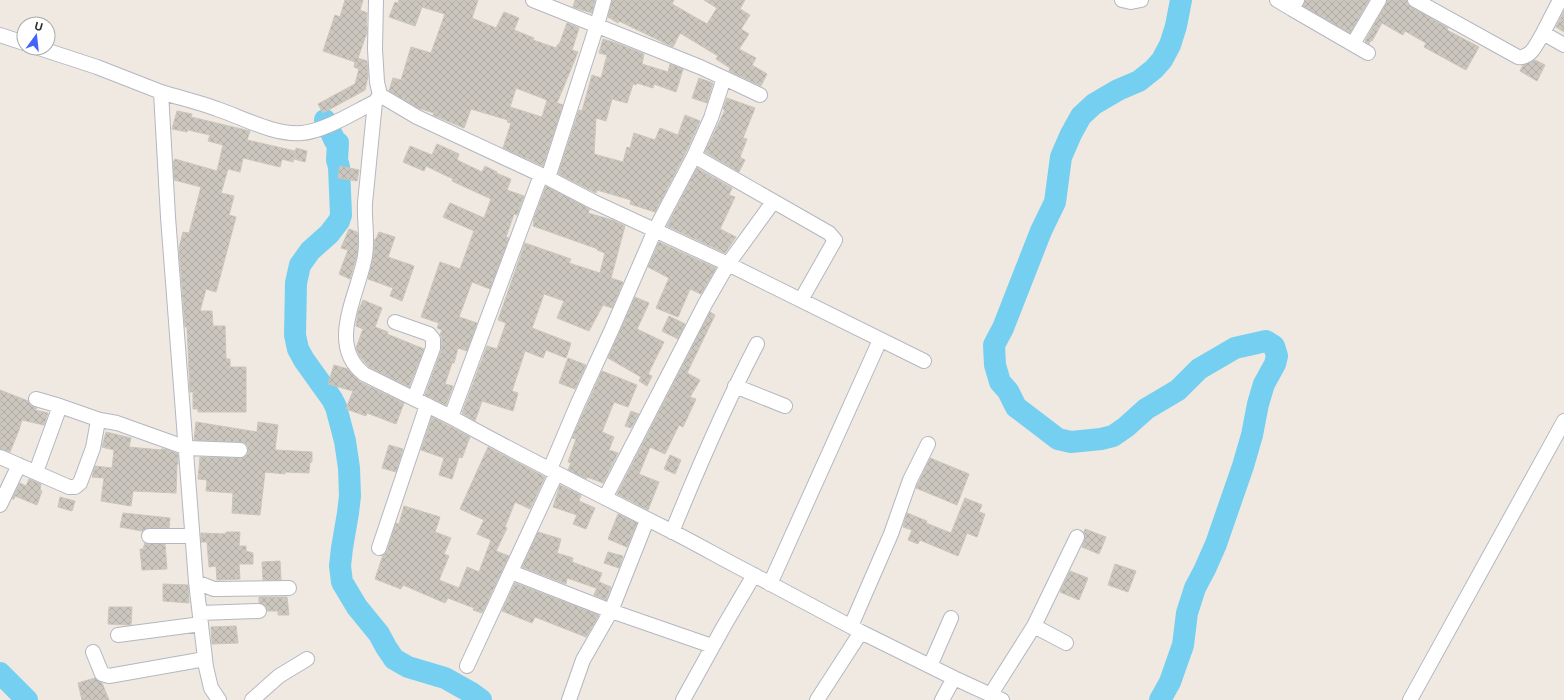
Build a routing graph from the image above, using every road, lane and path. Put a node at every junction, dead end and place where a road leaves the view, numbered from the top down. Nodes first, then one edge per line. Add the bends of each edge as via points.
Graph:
1 (376, 0) edge
2 (533, 0) edge
3 (604, 0) edge
4 (1122, 0) edge
5 (1141, 0) edge
6 (1278, 0) edge
7 (1379, 0) edge
8 (1415, 0) edge
9 (1555, 2) edge
10 (1294, 4) edge
11 (597, 25) junction
12 (1543, 33) junction
13 (0, 35) edge
14 (16, 40) edge
15 (1353, 44) junction
16 (1564, 46) edge
17 (56, 53) edge
18 (1368, 53) dead end
19 (724, 78) junction
20 (161, 92) junction
21 (760, 95) dead end
22 (378, 98) junction
23 (694, 156) junction
24 (544, 177) junction
25 (773, 202) junction
26 (655, 230) junction
27 (728, 264) junction
28 (801, 300) junction
29 (395, 322) dead end
30 (880, 340) junction
31 (757, 344) dead end
32 (924, 361) dead end
33 (735, 386) junction
34 (36, 399) dead end
35 (414, 399) junction
36 (60, 406) junction
37 (427, 406) junction
38 (785, 406) dead end
39 (451, 417) junction
40 (100, 420) junction
41 (1564, 421) edge
42 (928, 444) dead end
43 (186, 448) junction
44 (240, 450) dead end
45 (0, 457) edge
46 (19, 465) junction
47 (553, 471) junction
48 (36, 472) junction
49 (605, 498) junction
50 (0, 505) edge
51 (647, 520) junction
52 (672, 532) junction
53 (149, 536) dead end
54 (192, 536) junction
55 (1077, 537) dead end
56 (379, 548) dead end
57 (511, 572) junction
58 (754, 575) junction
59 (196, 582) junction
60 (770, 584) junction
61 (289, 588) dead end
62 (259, 611) dead end
63 (611, 611) junction
64 (951, 618) dead end
65 (200, 619) junction
66 (1034, 626) junction
67 (856, 629) junction
68 (118, 635) dead end
69 (1066, 643) dead end
70 (712, 646) junction
71 (93, 652) dead end
72 (205, 658) junction
73 (307, 659) dead end
74 (467, 666) dead end
75 (930, 666) junction
76 (954, 678) junction
77 (996, 697) edge
78 (687, 698) edge
79 (219, 700) edge
80 (252, 700) edge
81 (569, 700) edge
82 (817, 700) edge
83 (942, 700) edge
84 (1410, 700) edge

1 - 22 street
2 - 11 street
3 - 11 street
4 - 5 street
6 - 10 street
7 - 15 street
8 - 12 street via 1518,57 1527,56
9 - 12 street
10 - 15 street
11 - 19 street
11 - 24 street
12 - 16 street
13 - 14 street
15 - 18 street
17 - 20 street
19 - 21 street
19 - 23 street via 711,118
20 - 22 street via 216,108 261,126 302,133 318,129
20 - 43 street
22 - 24 street
22 - 35 street via 364,216 368,239 348,321 347,350 357,369
23 - 25 street
23 - 26 street
24 - 26 street
24 - 39 street
25 - 27 street
25 - 28 street via 829,233 835,240
26 - 27 street
26 - 47 street via 578,403
27 - 28 street
27 - 49 street
28 - 30 street
29 - 35 street via 429,334 433,338 433,348
30 - 32 street
30 - 60 street
31 - 33 street
33 - 38 street
33 - 52 street via 702,457
34 - 36 street
35 - 37 street
36 - 40 street
36 - 48 street
37 - 39 street
37 - 56 street
39 - 47 street
40 - 43 street via 117,423
40 - 48 street via 78,485 69,487
41 - 84 street
42 - 67 street via 910,480
43 - 44 street
43 - 54 street
45 - 46 street
46 - 48 street
46 - 50 street
47 - 49 street
47 - 57 street
49 - 51 street
51 - 52 street
51 - 63 street
52 - 58 street
53 - 54 street
54 - 59 street
55 - 66 street
57 - 63 street
57 - 74 street
58 - 60 street
58 - 70 street
59 - 61 street via 214,589
59 - 65 street
60 - 67 street
62 - 65 street
63 - 70 street
63 - 81 street via 583,660
64 - 75 street
65 - 68 street
65 - 72 street
66 - 69 street
66 - 77 street
67 - 75 street
67 - 82 street
70 - 78 street
71 - 72 street via 102,674 109,676
72 - 79 street via 208,680
73 - 80 street via 279,676
75 - 76 street
76 - 77 street
76 - 83 street

